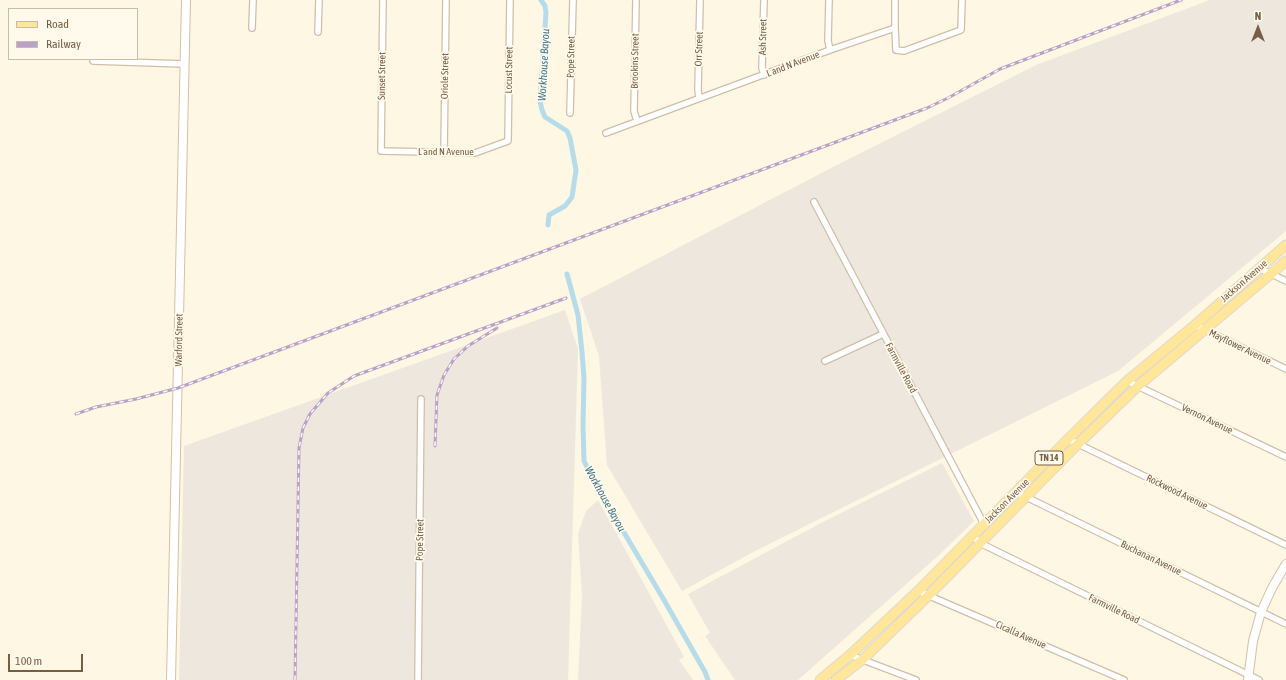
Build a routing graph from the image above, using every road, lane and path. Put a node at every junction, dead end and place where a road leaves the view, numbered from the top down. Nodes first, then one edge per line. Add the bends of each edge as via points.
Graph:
1 (186, 0) edge
2 (253, 0) edge
3 (319, 0) edge
4 (383, 0) edge
5 (446, 0) edge
6 (510, 0) edge
7 (572, 0) edge
8 (636, 0) edge
9 (700, 0) edge
10 (764, 0) edge
11 (829, 0) edge
12 (895, 0) edge
13 (962, 0) edge
14 (252, 28) dead end
15 (894, 28) junction
16 (318, 32) dead end
17 (830, 50) junction
18 (93, 61) dead end
19 (185, 64) junction
20 (764, 75) junction
21 (699, 98) junction
22 (570, 114) dead end
23 (637, 121) junction
24 (606, 133) dead end
25 (508, 141) joint
26 (381, 151) joint
27 (444, 153) junction
28 (814, 202) dead end
29 (1286, 245) edge
30 (1286, 261) edge
31 (1259, 268) junction
32 (1271, 274) junction
33 (1286, 281) edge
34 (1195, 325) junction
35 (1206, 330) junction
36 (883, 334) junction
37 (825, 361) dead end
38 (1286, 369) edge
39 (1127, 381) junction
40 (1138, 386) junction
41 (421, 399) dead end
42 (1068, 439) junction
43 (1078, 444) junction
44 (1286, 457) edge
45 (1016, 492) junction
46 (1026, 497) junction
47 (983, 525) junction
48 (990, 532) junction
49 (972, 536) junction
50 (980, 543) junction
51 (1286, 545) edge
52 (1286, 564) edge
53 (918, 591) junction
54 (929, 595) junction
55 (1261, 612) junction
56 (1286, 624) edge
57 (850, 655) junction
58 (862, 660) junction
59 (1249, 678) edge
60 (171, 680) edge
61 (418, 680) edge
62 (820, 680) edge
63 (836, 680) edge
64 (916, 680) edge
65 (1124, 680) edge
66 (1259, 680) edge

1 - 19 main road, Warford Street
2 - 14 street
3 - 16 street
4 - 26 street, Sunset Street
5 - 27 street, Oriole Street
6 - 25 street, Locust Street
7 - 22 street, Pope Street
8 - 23 street, Brookins Street via 634,111
9 - 21 street, Orr Street
10 - 20 street, Ash Street
11 - 17 street
12 - 15 street
13 - 15 street via 961,30 904,51 896,50
15 - 17 street, L and N Avenue
17 - 20 street, L and N Avenue
18 - 19 street
19 - 60 main road, Warford Street
20 - 21 street, L and N Avenue
21 - 23 street, L and N Avenue
23 - 24 street, L and N Avenue
25 - 27 street, L and N Avenue via 475,153
26 - 27 street, L and N Avenue
28 - 36 street, Farmville Road
29 - 31 main road, Jackson Avenue / TN 14
30 - 32 main road, Jackson Avenue / TN 14
31 - 32 street
31 - 34 main road, Jackson Avenue / TN 14
32 - 33 street
32 - 35 main road, Jackson Avenue / TN 14
34 - 35 street, Mayflower Avenue
34 - 39 main road, Jackson Avenue / TN 14
35 - 38 street, Mayflower Avenue
35 - 40 main road, Jackson Avenue / TN 14
36 - 37 street
36 - 47 street, Farmville Road
39 - 40 street, Vernon Avenue
39 - 42 main road, Jackson Avenue / TN 14
40 - 43 main road, Jackson Avenue / TN 14
40 - 44 street, Vernon Avenue
41 - 61 street, Pope Street
42 - 43 street, Rockwood Avenue
42 - 45 main road, Jackson Avenue / TN 14
43 - 46 main road, Jackson Avenue / TN 14
43 - 51 street, Rockwood Avenue
45 - 46 street, Buchanan Avenue
45 - 47 main road, Jackson Avenue / TN 14
46 - 48 main road, Jackson Avenue / TN 14
46 - 55 street, Buchanan Avenue
47 - 48 street, Farmville Road
47 - 49 main road, Jackson Avenue / TN 14
48 - 50 main road, Jackson Avenue / TN 14
49 - 50 street, Farmville Road
49 - 53 main road, Jackson Avenue / TN 14
50 - 54 main road, Jackson Avenue / TN 14
50 - 59 street, Farmville Road
52 - 55 main road
53 - 54 street, Cicalla Avenue
53 - 57 main road, Jackson Avenue / TN 14
54 - 58 main road, Jackson Avenue / TN 14
54 - 65 street, Cicalla Avenue
55 - 56 street, Buchanan Avenue
55 - 59 main road via 1253,640
57 - 58 street
57 - 62 main road, Jackson Avenue / TN 14
58 - 63 main road, Jackson Avenue / TN 14
58 - 64 street
59 - 66 street, Farmville Road

